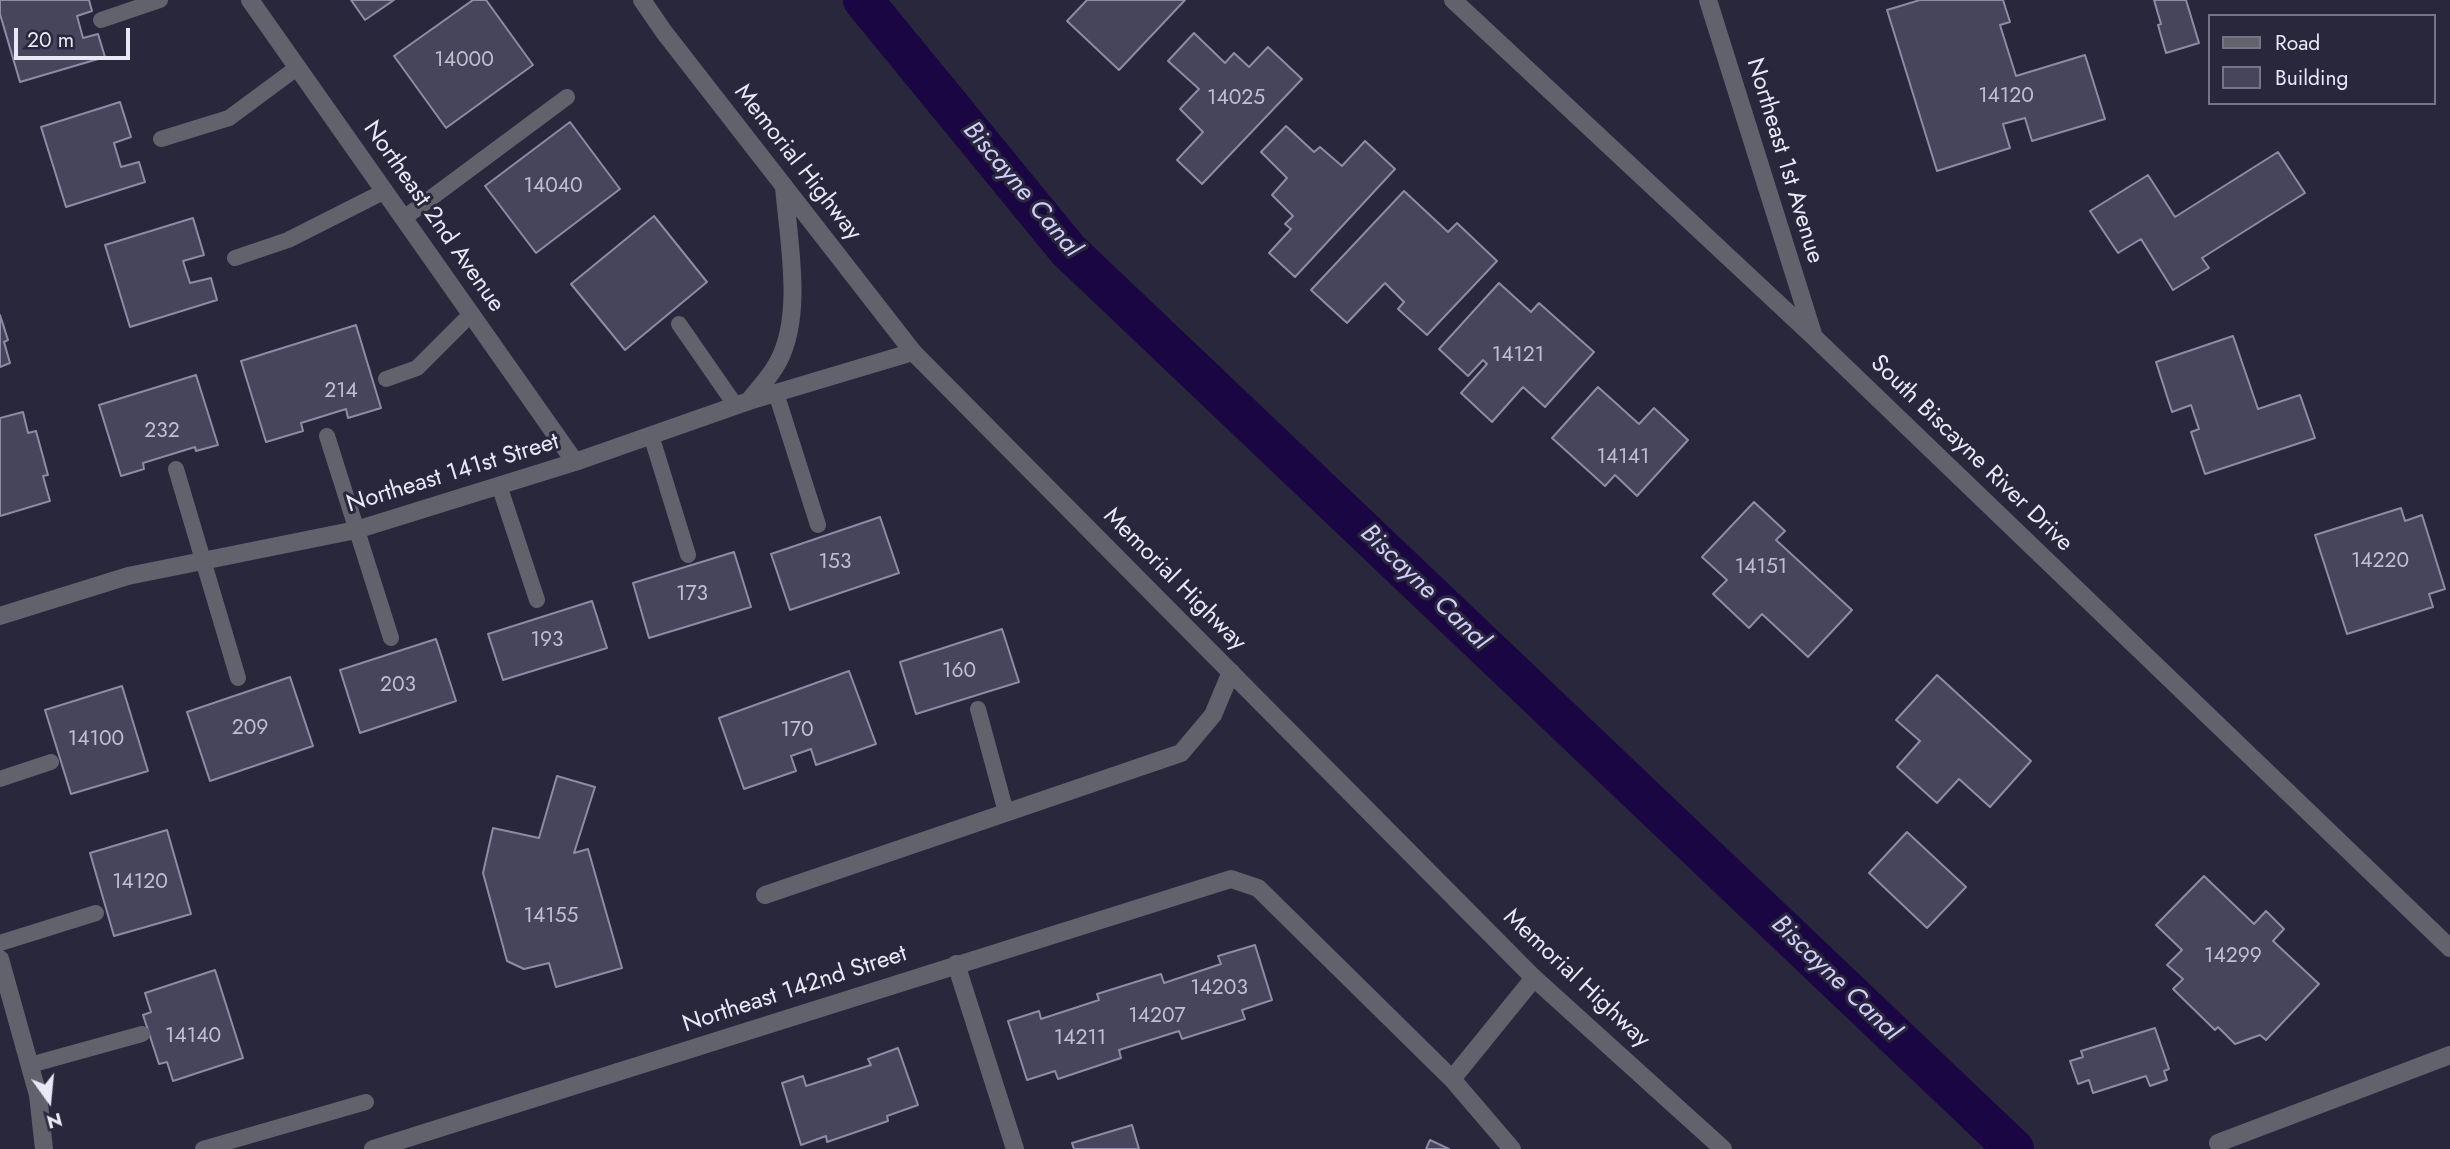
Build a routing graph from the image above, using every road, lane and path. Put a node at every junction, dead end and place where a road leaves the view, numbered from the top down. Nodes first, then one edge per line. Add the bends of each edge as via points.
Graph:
1 (160, 0) edge
2 (250, 0) edge
3 (642, 0) edge
4 (1453, 0) edge
5 (1708, 0) edge
6 (101, 20) dead end
7 (298, 67) junction
8 (567, 97) dead end
9 (161, 139) dead end
10 (784, 186) junction
11 (385, 191) junction
12 (404, 218) junction
13 (235, 258) dead end
14 (471, 314) junction
15 (679, 324) dead end
16 (1814, 337) junction
17 (913, 352) junction
18 (386, 379) dead end
19 (776, 393) junction
20 (743, 403) junction
21 (651, 435) junction
22 (327, 436) dead end
23 (575, 462) junction
24 (176, 469) dead end
25 (499, 485) junction
26 (818, 525) dead end
27 (356, 530) junction
28 (688, 555) dead end
29 (204, 560) junction
30 (537, 600) dead end
31 (0, 617) edge
32 (391, 638) dead end
33 (1231, 672) junction
34 (239, 678) dead end
35 (978, 709) dead end
36 (51, 762) dead end
37 (0, 779) edge
38 (1006, 812) junction
39 (765, 895) dead end
40 (96, 913) dead end
41 (0, 943) edge
42 (2450, 948) edge
43 (0, 959) edge
44 (956, 964) junction
45 (1534, 978) junction
46 (142, 1034) dead end
47 (2450, 1055) edge
48 (30, 1065) junction
49 (1452, 1079) junction
50 (366, 1102) dead end
51 (2218, 1143) dead end
52 (44, 1149) edge
53 (203, 1149) edge
54 (373, 1149) edge
55 (1015, 1149) edge
56 (1512, 1149) edge
57 (1723, 1149) edge

1 - 6 lane
2 - 7 street, Northeast 2nd Avenue
3 - 10 street, Memorial Highway
4 - 16 street, South Biscayne River Drive
5 - 16 street, Northeast 1st Avenue
7 - 9 lane via 229,118
7 - 11 street, Northeast 2nd Avenue
8 - 12 lane
10 - 17 street, Memorial Highway
10 - 20 street via 792,292 789,330 778,363
11 - 12 street, Northeast 2nd Avenue
11 - 13 lane via 288,240
12 - 14 street, Northeast 2nd Avenue
14 - 18 lane via 417,368
14 - 23 street, Northeast 2nd Avenue
15 - 20 lane
16 - 42 street, South Biscayne River Drive
17 - 19 street, Northeast 141st Street
17 - 33 street, Memorial Highway
19 - 20 street, Northeast 141st Street
19 - 26 lane
20 - 21 street, Northeast 141st Street
21 - 23 street, Northeast 141st Street
21 - 28 lane
22 - 27 lane
23 - 25 street, Northeast 141st Street
24 - 29 lane
25 - 27 street, Northeast 141st Street
25 - 30 lane
27 - 29 street, Northeast 141st Street
27 - 32 lane
29 - 31 street, Northeast 141st Street via 128,576
29 - 34 lane
33 - 38 street via 1213,715 1181,752
33 - 45 street, Memorial Highway
35 - 38 lane
36 - 37 lane
38 - 39 street
40 - 41 lane
43 - 48 street
44 - 49 street, Northeast 142nd Street via 1231,879 1258,888
44 - 54 street, Northeast 142nd Street
44 - 55 street
45 - 49 street
45 - 57 street, Memorial Highway
46 - 48 lane
47 - 51 street
48 - 52 street
49 - 56 street
50 - 53 lane

